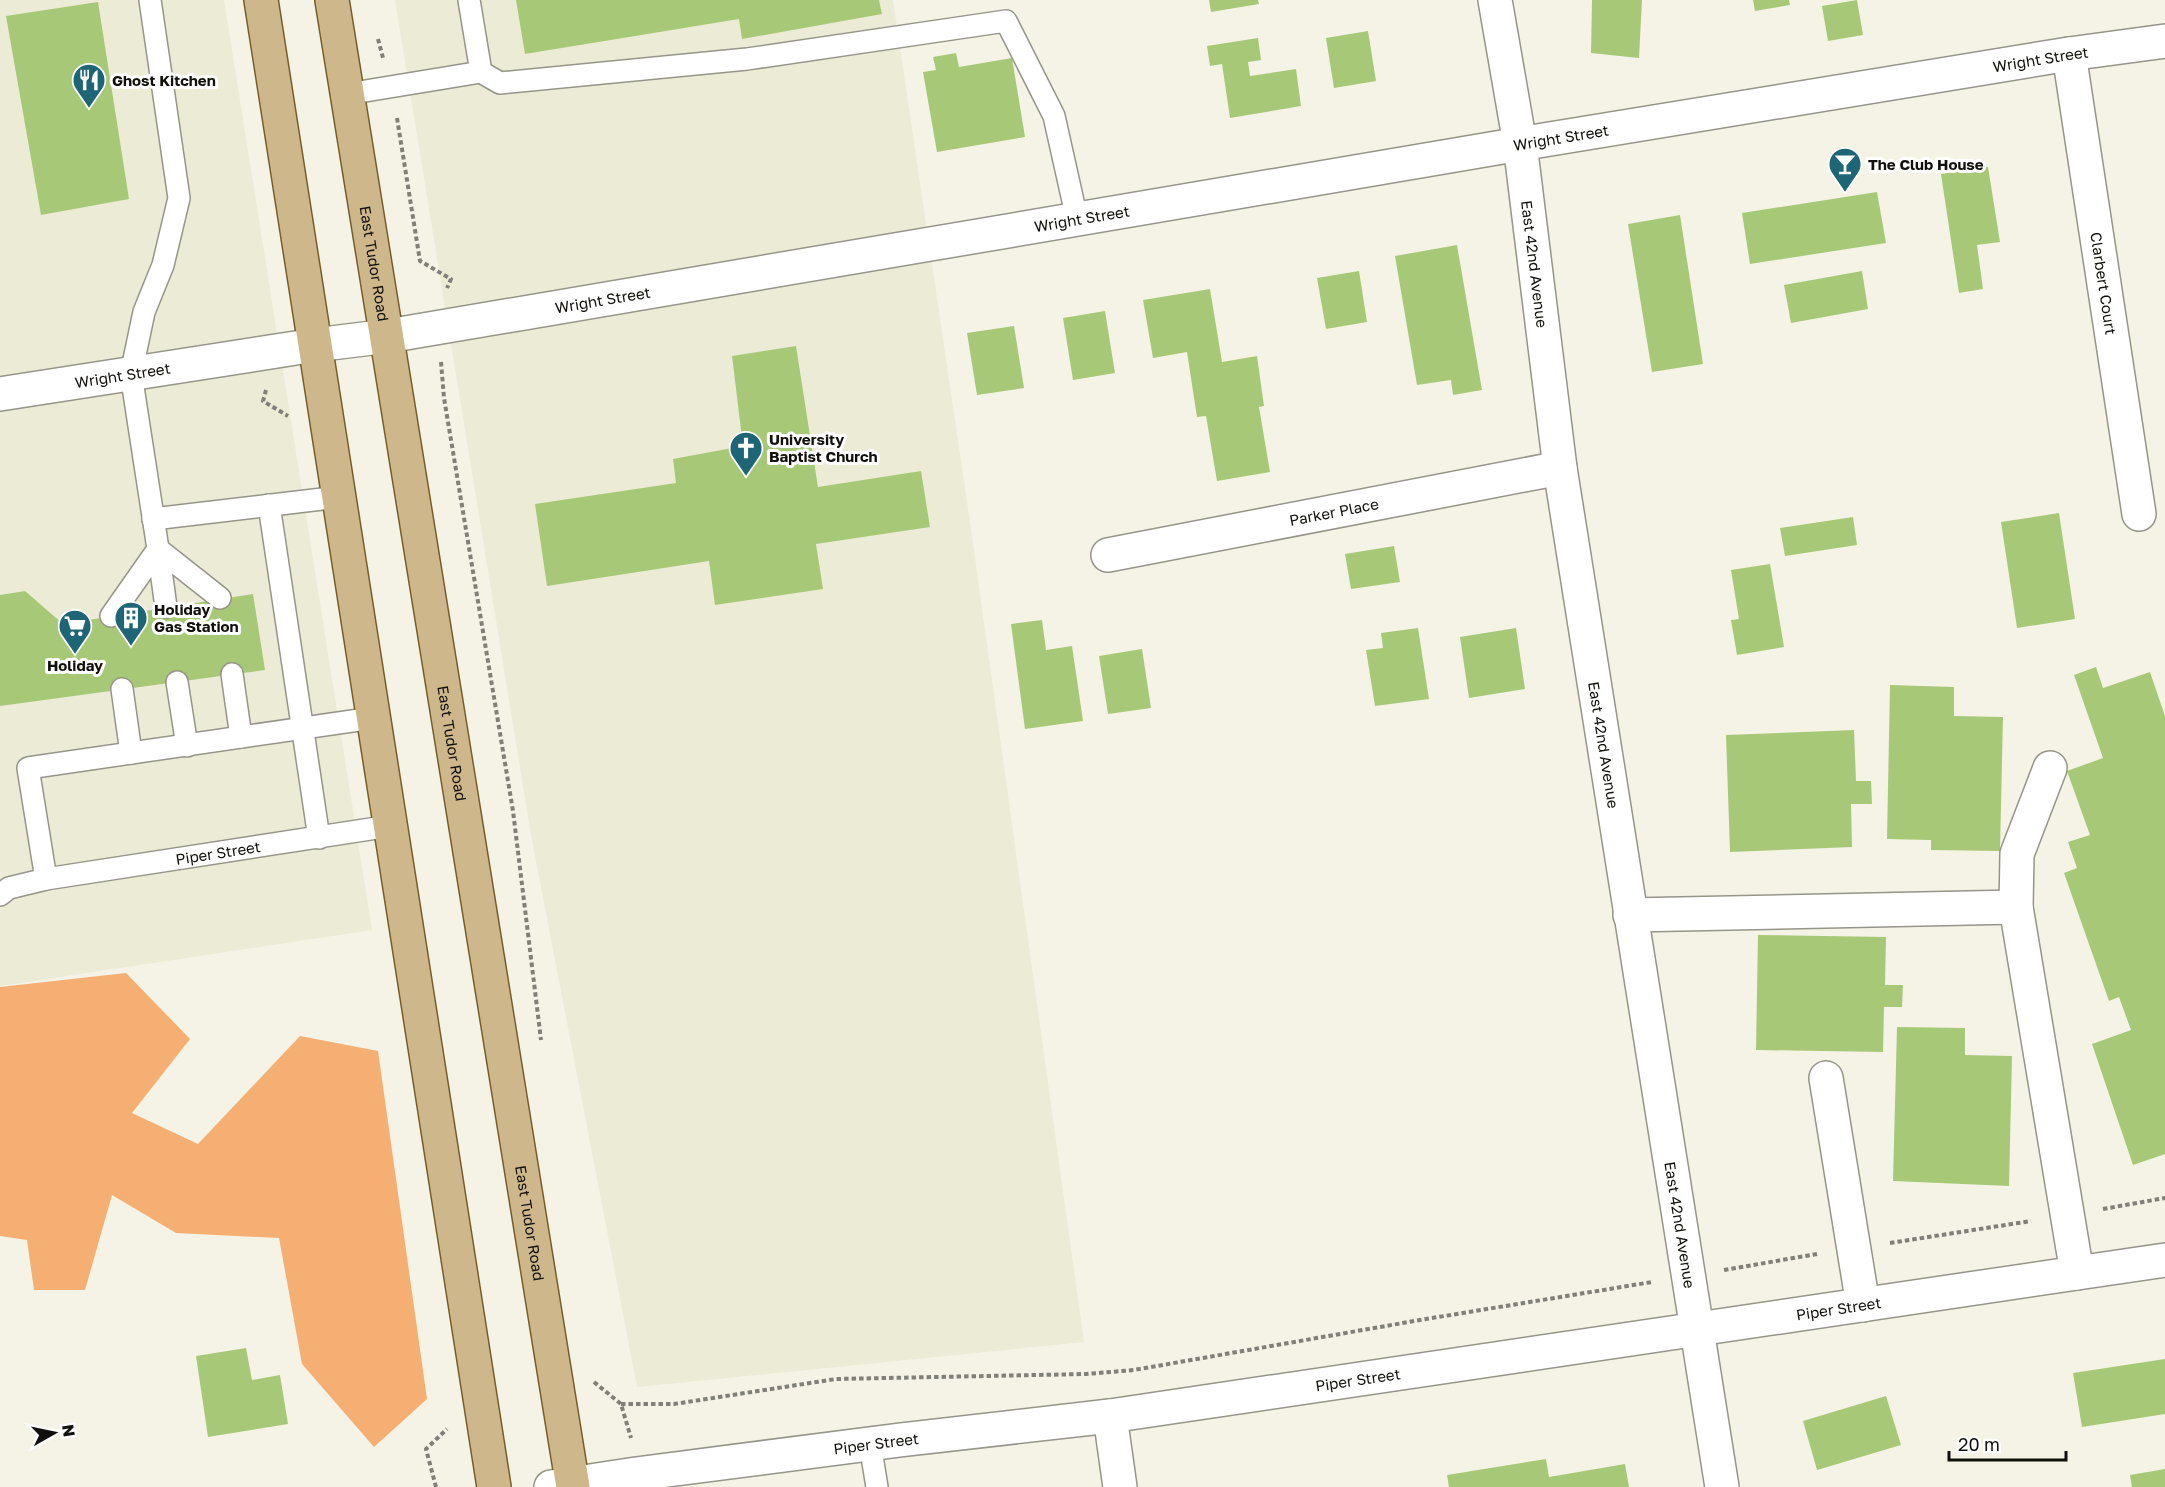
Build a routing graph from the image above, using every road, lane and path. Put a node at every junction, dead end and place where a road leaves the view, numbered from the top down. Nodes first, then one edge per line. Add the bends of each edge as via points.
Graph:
1 (150, 0) edge
2 (261, 0) edge
3 (332, 0) edge
4 (469, 0) edge
5 (1495, 0) edge
6 (377, 33) dead end
7 (2165, 41) edge
8 (2069, 54) junction
9 (481, 72) junction
10 (390, 86) junction
11 (347, 94) junction
12 (1520, 144) junction
13 (1077, 219) junction
14 (437, 327) junction
15 (388, 336) junction
16 (315, 345) junction
17 (131, 374) junction
18 (0, 394) edge
19 (1560, 468) junction
20 (339, 497) junction
21 (269, 505) junction
22 (2139, 514) dead end
23 (153, 519) junction
24 (158, 549) junction
25 (1108, 555) dead end
26 (220, 598) dead end
27 (166, 607) dead end
28 (111, 616) dead end
29 (232, 674) dead end
30 (177, 682) dead end
31 (122, 689) dead end
32 (374, 718) junction
33 (302, 729) junction
34 (241, 737) junction
35 (188, 746) junction
36 (130, 753) junction
37 (2050, 768) dead end
38 (390, 826) junction
39 (319, 838) junction
40 (46, 879) junction
41 (0, 895) edge
42 (2016, 907) junction
43 (1630, 915) junction
44 (542, 1048) dead end
45 (1826, 1078) dead end
46 (2165, 1198) edge
47 (2099, 1209) dead end
48 (2033, 1221) dead end
49 (1852, 1249) junction
50 (2165, 1260) edge
51 (2077, 1273) junction
52 (1688, 1276) junction
53 (1863, 1305) junction
54 (1696, 1330) junction
55 (593, 1382) dead end
56 (1110, 1416) junction
57 (870, 1443) junction
58 (426, 1449) dead end
59 (566, 1486) edge
60 (436, 1487) edge
61 (494, 1487) edge
62 (876, 1487) edge
63 (1120, 1487) edge
64 (1722, 1487) edge

1 - 17 lane via 179,198 163,265 144,312
2 - 16 main road
3 - 11 main road, East Tudor Road
4 - 9 lane
5 - 12 street, East 42nd Avenue
6 - 10 path
7 - 8 street, Wright Street
8 - 12 street, Wright Street
8 - 22 street, Clarbert Court
9 - 10 lane
9 - 13 lane via 500,83 747,59 1006,21 1054,116
10 - 11 lane
10 - 14 path via 420,261 451,279 436,318
11 - 15 main road, East Tudor Road
12 - 13 street, Wright Street
12 - 19 street, East 42nd Avenue
13 - 14 street, Wright Street
14 - 15 street, Wright Street
14 - 44 path via 444,398 513,812
15 - 16 street, Wright Street
15 - 59 main road, East Tudor Road
16 - 17 street, Wright Street
16 - 20 main road
17 - 18 street, Wright Street
17 - 23 lane
19 - 25 street, Parker Place
19 - 43 street, East 42nd Avenue
20 - 21 lane
20 - 32 main road
21 - 23 lane
21 - 33 lane
23 - 24 lane
24 - 26 lane
24 - 27 lane
24 - 28 lane
29 - 34 lane
30 - 35 lane
31 - 36 lane
32 - 33 lane
32 - 38 main road
33 - 34 lane
33 - 39 lane
34 - 35 lane
35 - 36 lane
36 - 40 lane via 28,768
37 - 42 street via 2017,854
38 - 39 lane, Piper Street
38 - 61 main road
39 - 40 lane, Piper Street
40 - 41 lane, Piper Street via 9,888
42 - 43 street
42 - 51 street
43 - 52 street, East 42nd Avenue
45 - 49 street
46 - 47 path
48 - 49 path
49 - 52 path
49 - 53 street
50 - 51 street, Piper Street
51 - 53 street, Piper Street
52 - 54 street, East 42nd Avenue
52 - 55 path via 1134,1370 836,1379 674,1404 621,1404
53 - 54 street, Piper Street
54 - 56 street, Piper Street
54 - 64 street, East 42nd Avenue
56 - 57 street, Piper Street
56 - 63 street
57 - 59 street, Piper Street
57 - 62 lane
58 - 60 path

